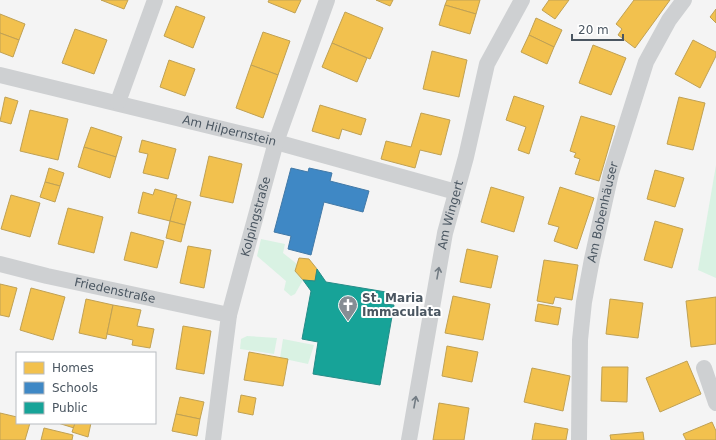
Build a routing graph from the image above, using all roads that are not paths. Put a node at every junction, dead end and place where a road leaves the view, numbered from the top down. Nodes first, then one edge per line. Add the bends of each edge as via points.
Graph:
1 (155, 0) edge
2 (327, 0) edge
3 (522, 0) edge
4 (684, 0) edge
5 (0, 75) edge
6 (118, 102) junction
7 (276, 142) junction
8 (456, 192) junction
9 (0, 264) edge
10 (230, 315) junction
11 (704, 368) dead end
12 (716, 403) edge
13 (213, 440) edge
14 (409, 440) edge
15 (579, 440) edge

1 - 6 street
2 - 7 street, Kolpingstraße
3 - 8 street, Am Wingert via 487,64
4 - 15 street, Am Bobenhäuser via 669,20 646,62 611,173 584,302 580,340
5 - 6 street, Am Hilpernstein
6 - 7 street, Am Hilpernstein
7 - 8 street, Am Hilpernstein
7 - 10 street, Kolpingstraße
14 -> 8 street, Am Wingert via 445,232
9 - 10 street, Friedenstraße
10 - 13 street, Kolpingstraße
11 - 12 street

